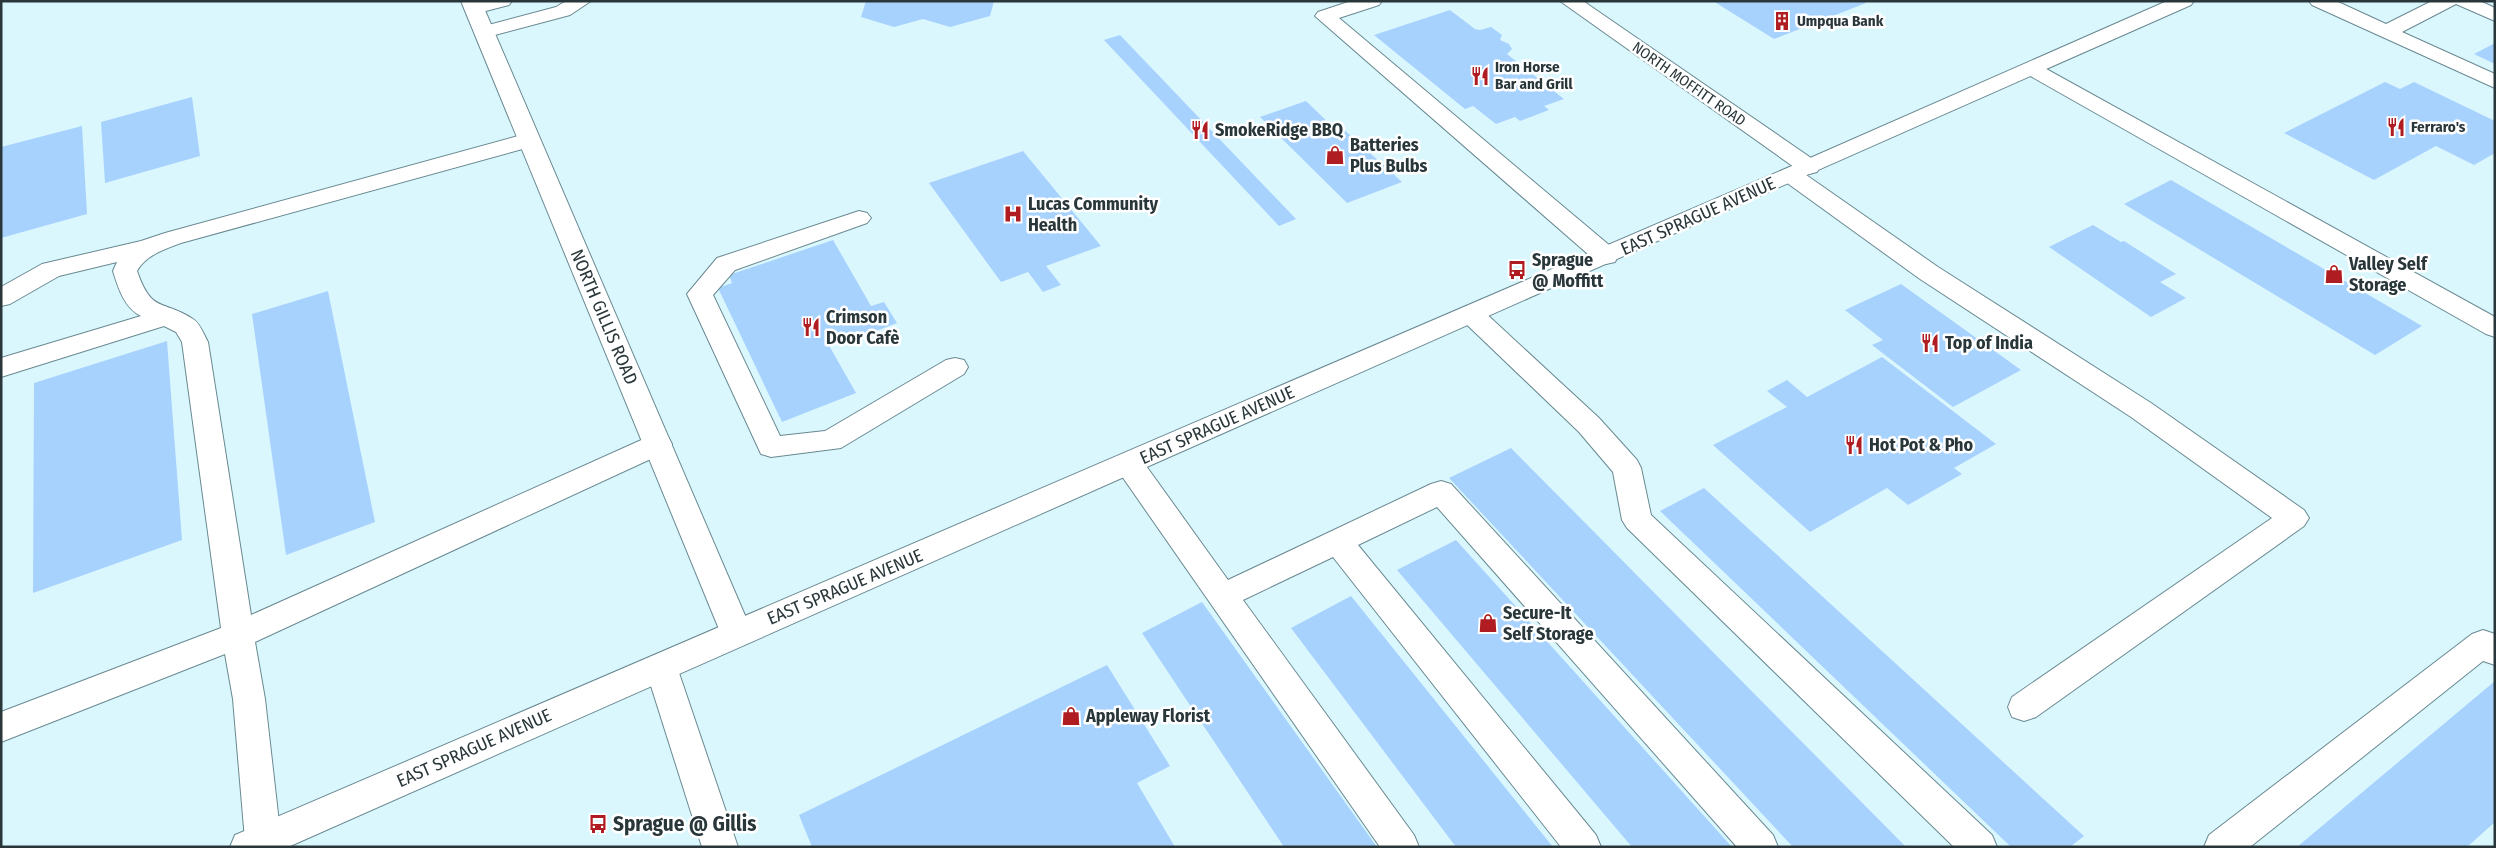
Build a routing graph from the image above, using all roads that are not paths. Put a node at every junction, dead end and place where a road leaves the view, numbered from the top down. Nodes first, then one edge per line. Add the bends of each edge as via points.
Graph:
1 (502, 1) edge
2 (581, 1) edge
3 (1372, 1) edge
4 (1570, 1) edge
5 (2184, 1) edge
6 (2319, 1) edge
7 (2448, 1) edge
8 (2463, 1) edge
9 (472, 5) edge
10 (2495, 15) edge
11 (484, 32) junction
12 (2386, 32) junction
13 (2466, 68) junction
14 (2032, 69) junction
15 (2495, 76) edge
16 (2495, 82) edge
17 (529, 140) junction
18 (1800, 171) junction
19 (859, 218) dead end
20 (146, 248) junction
21 (1606, 256) junction
22 (1, 298) edge
23 (1471, 314) junction
24 (165, 317) junction
25 (2495, 328) edge
26 (955, 366) dead end
27 (1, 368) edge
28 (658, 444) junction
29 (1129, 464) junction
30 (1337, 541) junction
31 (1223, 596) junction
32 (737, 634) junction
33 (238, 635) junction
34 (2495, 652) edge
35 (660, 667) junction
36 (2024, 707) dead end
37 (1, 727) edge
38 (256, 843) edge
39 (720, 847) edge
40 (1401, 847) edge
41 (1583, 847) edge
42 (1760, 847) edge
43 (1979, 847) edge
44 (2222, 847) edge

1 - 9 main road
2 - 11 main road via 562,12
3 - 21 main road via 1325,16
4 - 18 main road, NORTH MOFFITT ROAD
5 - 14 main road, EAST SPRAGUE AVENUE
6 - 12 main road
7 - 12 main road
8 - 10 main road
9 - 11 main road, NORTH GILLIS ROAD
11 - 17 main road, NORTH GILLIS ROAD
12 - 13 main road
13 - 15 main road
13 - 16 main road
14 - 18 main road, EAST SPRAGUE AVENUE
14 - 25 main road
17 - 20 main road via 238,219
17 - 28 main road, NORTH GILLIS ROAD
18 - 21 main road, EAST SPRAGUE AVENUE
18 - 36 main road, NORTH MOFFITT ROAD via 1929,273 2141,410 2294,518
19 - 26 main road via 726,264 700,294 771,447 831,441
20 - 22 main road via 51,270
20 - 24 main road via 130,260 125,270 132,292 144,307
21 - 23 main road, EAST SPRAGUE AVENUE
23 - 29 main road, EAST SPRAGUE AVENUE
23 - 43 main road via 1588,425 1627,468 1637,520
24 - 27 main road
24 - 33 main road via 186,326 196,342
28 - 32 main road, NORTH GILLIS ROAD
28 - 33 main road
29 - 31 main road
29 - 32 main road, EAST SPRAGUE AVENUE
30 - 31 main road
30 - 41 main road
30 - 42 main road via 1441,492
31 - 40 main road
32 - 35 main road, EAST SPRAGUE AVENUE
33 - 37 main road
33 - 38 main road via 249,699
34 - 44 main road via 2483,643
35 - 38 main road, EAST SPRAGUE AVENUE
35 - 39 main road

